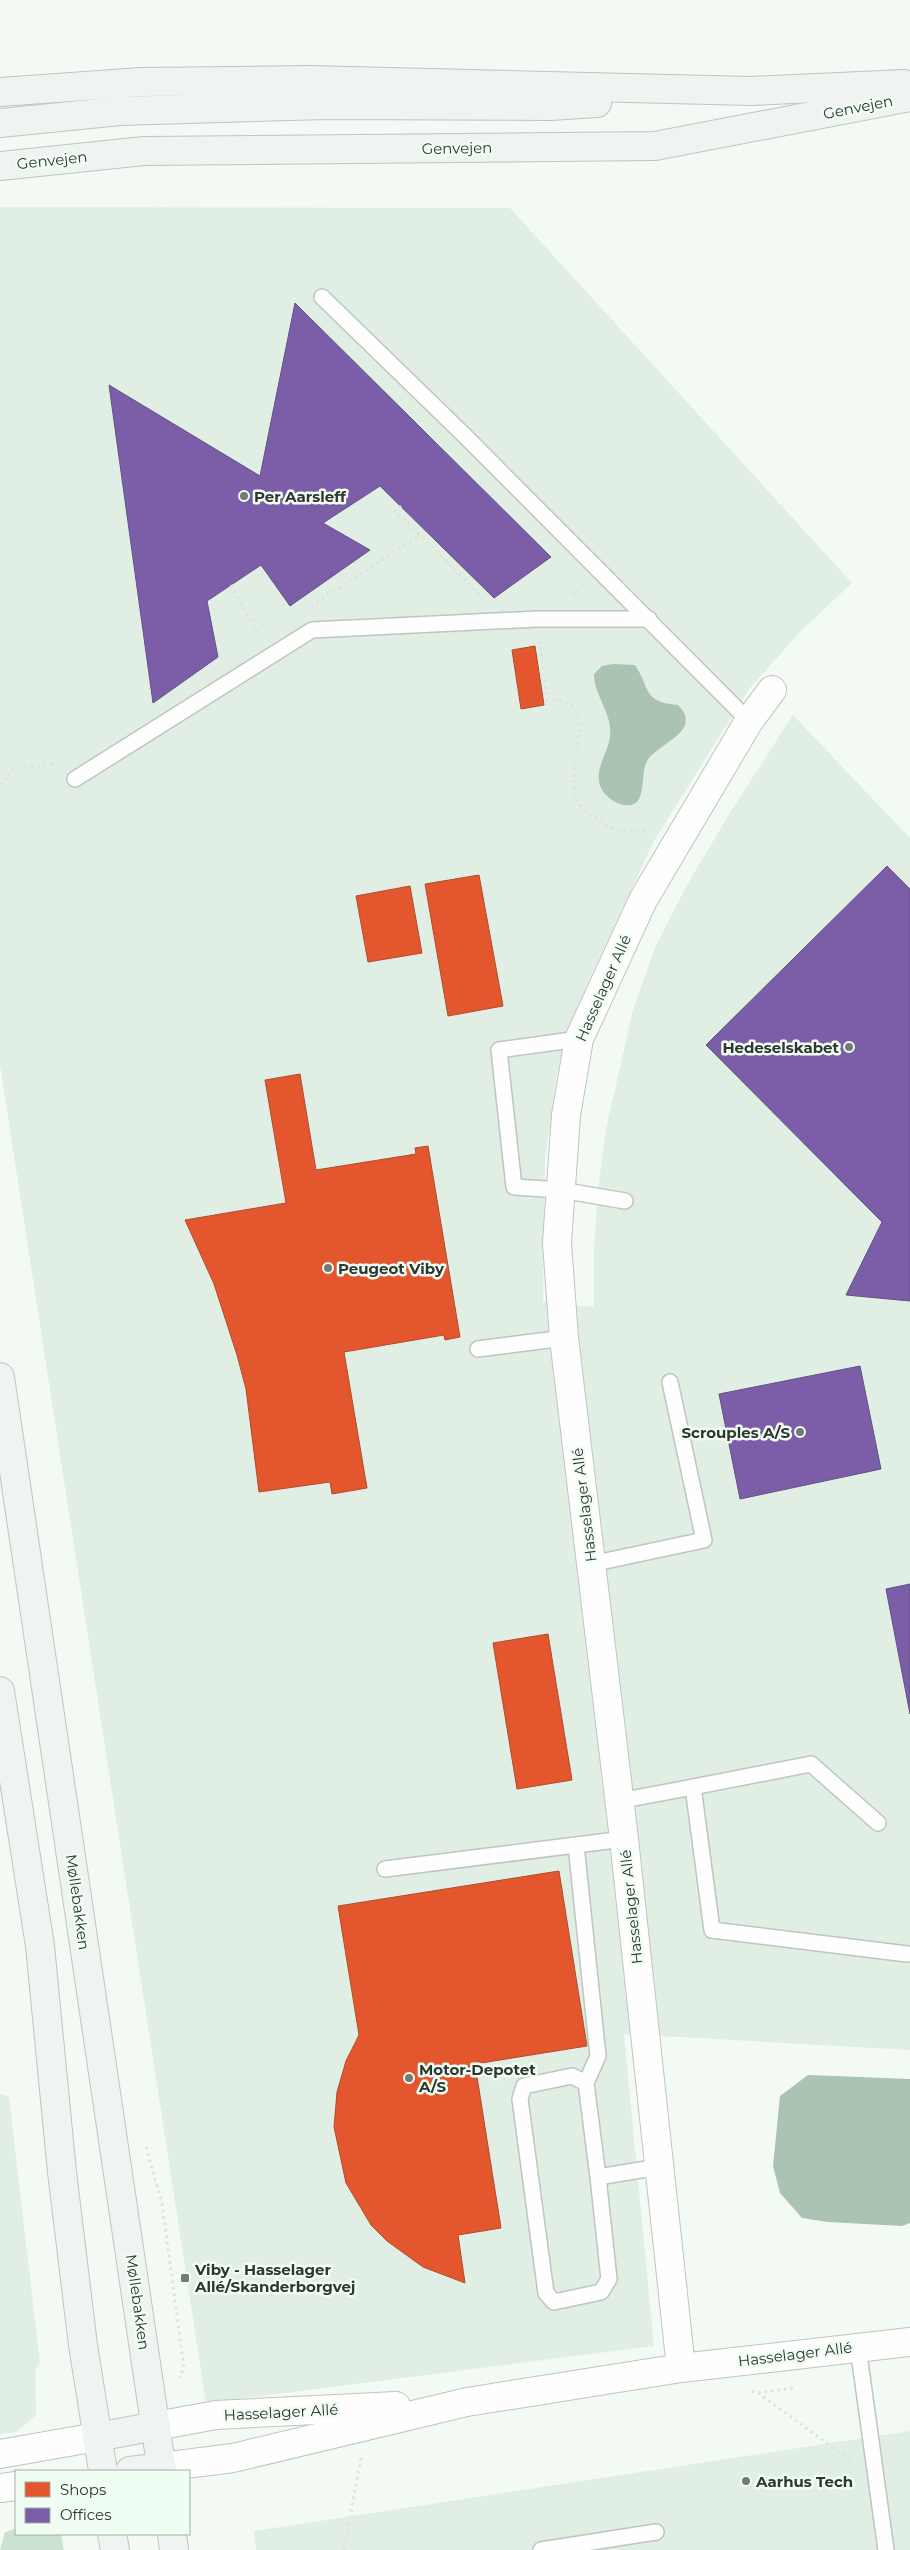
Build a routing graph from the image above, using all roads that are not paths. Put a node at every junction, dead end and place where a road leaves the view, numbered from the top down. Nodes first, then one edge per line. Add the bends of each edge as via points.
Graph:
1 (910, 84) edge
2 (0, 92) edge
3 (750, 92) junction
4 (910, 97) edge
5 (0, 123) edge
6 (0, 166) edge
7 (322, 296) dead end
8 (649, 619) junction
9 (772, 690) dead end
10 (749, 721) junction
11 (75, 779) dead end
12 (579, 1039) junction
13 (561, 1190) junction
14 (625, 1201) dead end
15 (564, 1338) junction
16 (478, 1349) dead end
17 (0, 1377) edge
18 (670, 1382) dead end
19 (591, 1564) junction
20 (0, 1691) edge
21 (693, 1787) junction
22 (619, 1801) junction
23 (878, 1824) dead end
24 (624, 1839) junction
25 (576, 1845) junction
26 (385, 1869) dead end
27 (908, 1954) dead end
28 (586, 2083) junction
29 (659, 2167) junction
30 (598, 2177) junction
31 (910, 2342) edge
32 (858, 2347) junction
33 (681, 2368) junction
34 (467, 2402) junction
35 (156, 2426) junction
36 (97, 2437) junction
37 (0, 2454) edge
38 (162, 2469) edge
39 (103, 2470) edge
40 (146, 2470) edge
41 (15, 2486) edge
42 (0, 2488) edge
43 (656, 2532) dead end
44 (112, 2535) edge
45 (172, 2535) edge
46 (115, 2550) edge
47 (174, 2550) edge
48 (541, 2550) edge
49 (886, 2550) edge

1 - 3 street, Genvejen
2 - 3 street, Genvejen via 141,82 309,80
3 - 5 street via 550,106 327,105 120,111
4 - 6 street, Genvejen via 655,146 144,151
7 - 8 lane
8 - 10 lane
8 - 11 lane via 537,619 312,630
9 - 10 street, Hasselager Allé
10 - 12 street, Hasselager Allé via 642,900
12 - 13 street, Hasselager Allé via 566,1115
12 - 13 lane via 498,1050 514,1187
13 - 14 lane
13 - 15 street, Hasselager Allé via 557,1243
15 - 16 lane
15 - 19 street, Hasselager Allé
17 - 35 street, Møllebakken
18 - 19 lane via 704,1540
19 - 22 street, Hasselager Allé
20 - 36 street via 40,1946 56,2124
21 - 22 lane
21 - 23 lane via 811,1764
21 - 27 lane via 712,1930
22 - 24 street, Hasselager Allé
24 - 25 lane
24 - 29 street, Hasselager Allé
25 - 26 lane
25 - 28 lane via 598,2056
28 - 30 lane
28 - 30 lane via 572,2076 524,2086 520,2099 546,2293 554,2302 601,2292 609,2279
29 - 30 lane
29 - 33 street, Hasselager Allé
31 - 32 street, Hasselager Allé
32 - 33 street, Hasselager Allé
32 - 49 lane
33 - 34 street, Hasselager Allé
34 - 35 street, Hasselager Allé via 216,2415
34 - 38 street, Hasselager Allé via 233,2458
35 - 36 street, Hasselager Allé
35 - 38 street, Møllebakken
36 - 37 street
36 - 39 street
38 - 40 street, Hasselager Allé
41 - 42 street
43 - 48 lane
44 - 46 street
45 - 47 street

